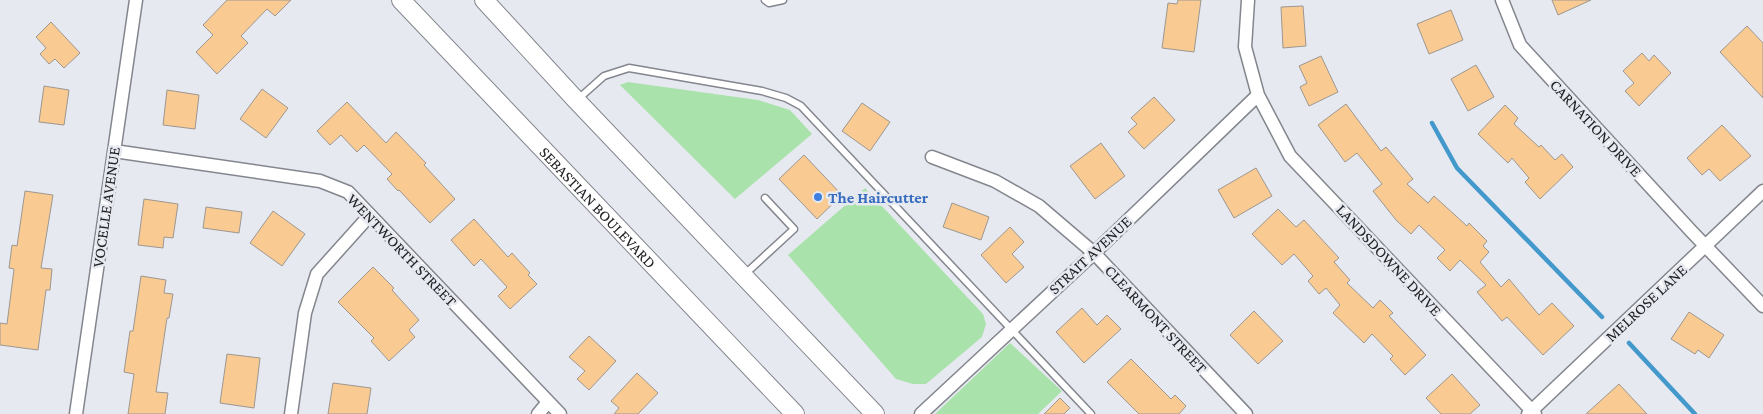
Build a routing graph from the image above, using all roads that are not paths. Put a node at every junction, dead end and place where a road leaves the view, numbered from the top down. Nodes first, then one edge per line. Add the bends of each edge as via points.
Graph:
1 (136, 0) edge
2 (401, 0) edge
3 (484, 0) edge
4 (765, 0) edge
5 (783, 0) edge
6 (1248, 0) edge
7 (1502, 0) edge
8 (1258, 95) junction
9 (576, 100) junction
10 (114, 151) junction
11 (932, 156) dead end
12 (1763, 191) edge
13 (765, 198) dead end
14 (370, 215) junction
15 (1705, 246) junction
16 (1094, 253) junction
17 (744, 276) junction
18 (1763, 306) edge
19 (1012, 329) junction
20 (548, 402) junction
21 (1532, 413) edge
22 (76, 414) edge
23 (291, 414) edge
24 (538, 414) edge
25 (560, 414) edge
26 (795, 414) edge
27 (875, 414) edge
28 (921, 414) edge
29 (1091, 414) edge
30 (1246, 414) edge

1 - 10 street, VOCELLE AVENUE
2 - 26 main road, SEBASTIAN BOULEVARD
3 - 9 main road
4 - 5 lane via 769,3
6 - 8 street, LANDSDOWNE DRIVE via 1245,47
7 - 15 street, CARNATION DRIVE via 1520,45
8 - 16 street, STRAIT AVENUE
8 - 21 street, LANDSDOWNE DRIVE via 1290,156
9 - 17 main road
9 - 19 lane via 604,76 628,68 786,98 801,106
10 - 14 street, WENTWORTH STREET via 320,181 348,192
10 - 22 street, VOCELLE AVENUE
11 - 16 street, CLEARMONT STREET via 995,181 1040,206
12 - 15 street, MELROSE LANE
13 - 17 lane via 794,229
14 - 20 street, WENTWORTH STREET
14 - 23 street via 317,274 305,313
15 - 18 street, CARNATION DRIVE
15 - 21 street, MELROSE LANE
16 - 19 street, STRAIT AVENUE
16 - 30 street, CLEARMONT STREET
17 - 27 main road
19 - 28 street, STRAIT AVENUE
19 - 29 lane
20 - 24 street
20 - 25 street, WENTWORTH STREET

